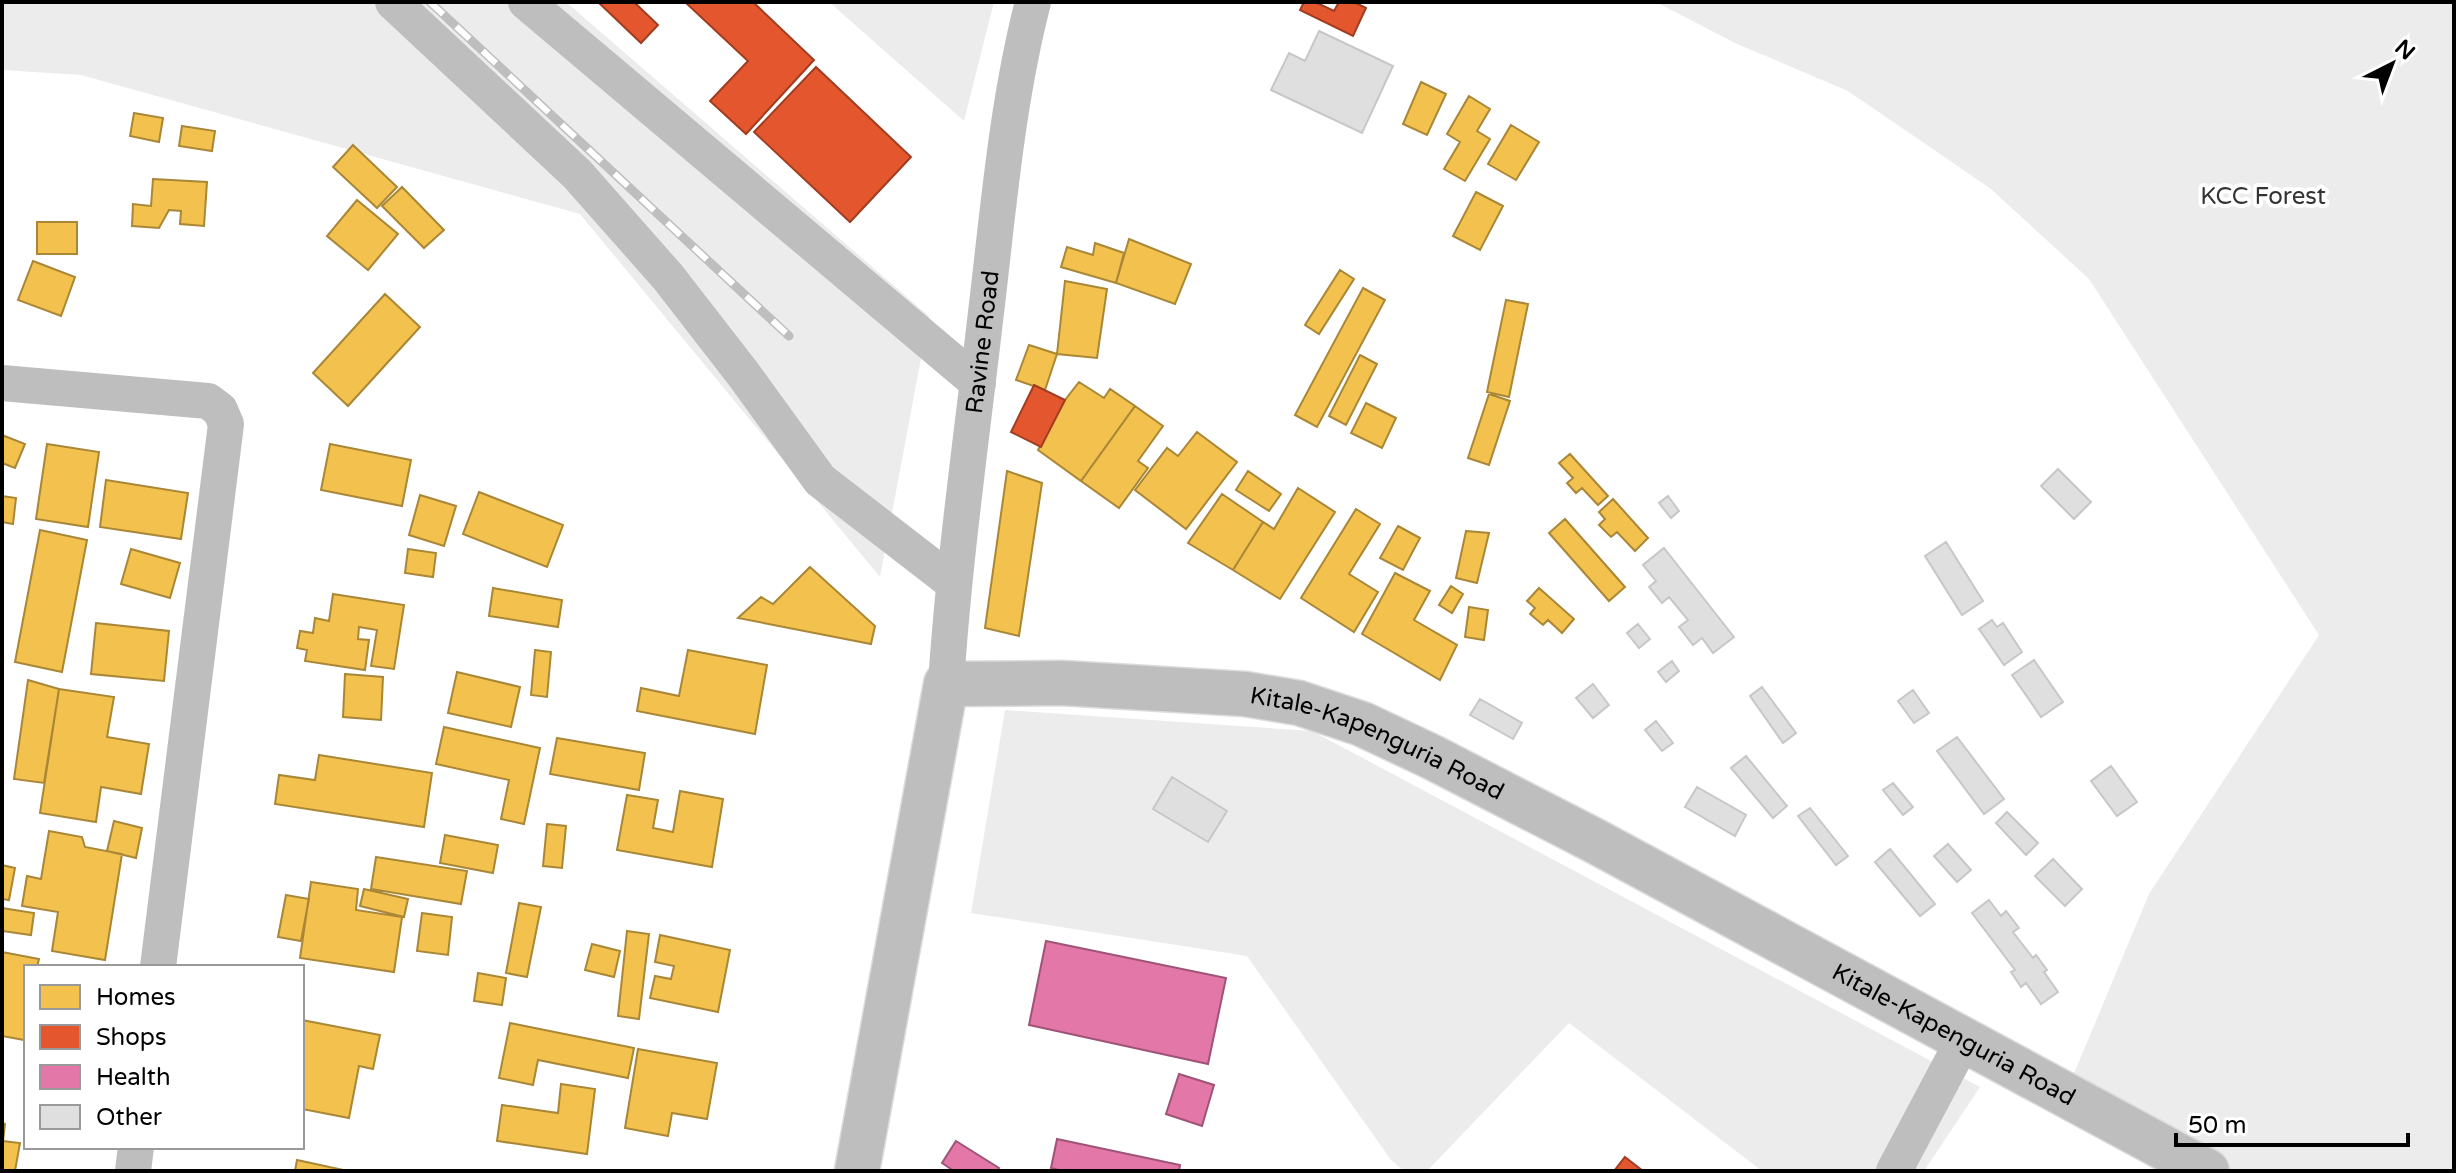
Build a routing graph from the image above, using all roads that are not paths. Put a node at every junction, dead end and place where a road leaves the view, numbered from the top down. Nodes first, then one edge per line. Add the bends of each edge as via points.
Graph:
1 (393, 2) edge
2 (526, 2) edge
3 (1033, 2) edge
4 (2, 383) edge
5 (978, 383) junction
6 (952, 582) junction
7 (946, 684) junction
8 (158, 965) edge
9 (1963, 1041) junction
10 (136, 1149) edge
11 (133, 1171) edge
12 (857, 1171) edge
13 (1894, 1171) edge
14 (2207, 1171) edge

1 - 6 street via 577,174 668,277 820,480
2 - 5 street
3 - 5 street, Ravine Road via 999,187
4 - 8 street via 208,401 226,424
5 - 6 street, Ravine Road
6 - 7 street, Ravine Road
7 - 9 highway, Kitale-Kapenguria Road via 1062,683 1245,694 1299,703 1362,724 1595,841
7 - 12 highway
9 - 13 street
9 - 14 highway, Kitale-Kapenguria Road
10 - 11 street

